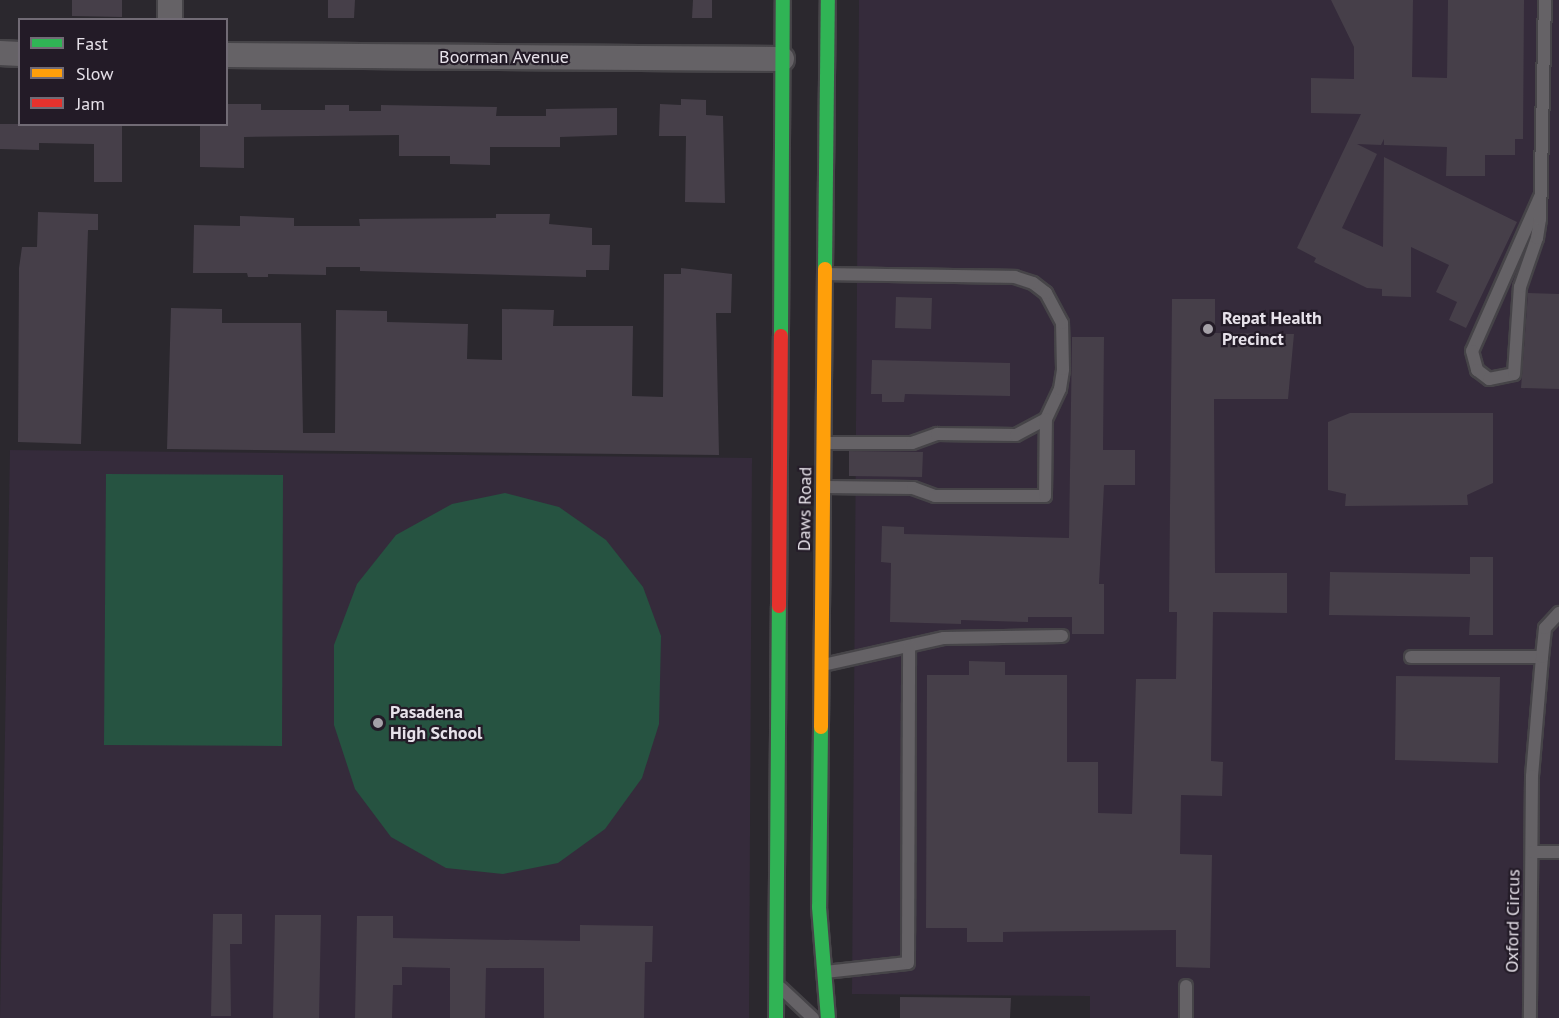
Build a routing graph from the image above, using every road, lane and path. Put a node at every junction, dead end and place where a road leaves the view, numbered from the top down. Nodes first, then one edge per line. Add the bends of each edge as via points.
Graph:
1 (170, 0) edge
2 (783, 0) edge
3 (823, 0) edge
4 (828, 0) edge
5 (1545, 0) edge
6 (170, 18) edge
7 (814, 19) dead end
8 (0, 53) edge
9 (18, 54) edge
10 (228, 56) edge
11 (793, 58) junction
12 (809, 86) dead end
13 (827, 115) junction
14 (1540, 197) junction
15 (825, 274) junction
16 (1046, 419) junction
17 (824, 443) junction
18 (792, 473) junction
19 (824, 488) junction
20 (1559, 613) edge
21 (781, 627) junction
22 (1062, 636) dead end
23 (909, 646) junction
24 (1411, 657) dead end
25 (1542, 657) junction
26 (822, 665) junction
27 (804, 688) dead end
28 (821, 689) junction
29 (794, 760) dead end
30 (777, 840) junction
31 (1532, 852) junction
32 (1559, 852) edge
33 (823, 972) junction
34 (775, 981) junction
35 (1186, 986) dead end
36 (776, 1018) edge
37 (813, 1018) edge
38 (828, 1018) edge
39 (1186, 1018) edge
40 (1530, 1018) edge

1 - 6 street
2 - 11 main road, Daws Road
3 - 7 main road
4 - 13 main road, Daws Road
5 - 14 lane
8 - 9 street
10 - 11 street, Boorman Avenue
11 - 18 main road, Daws Road
12 - 13 main road
13 - 15 main road, Daws Road
14 - 14 lane via 1472,351 1477,370 1489,379 1508,379 1517,363 1520,287 1537,238
15 - 16 lane via 1015,277 1033,283 1046,292 1062,323 1060,389
15 - 17 main road, Daws Road
16 - 17 lane via 1016,435 937,434 912,443
16 - 19 lane via 1045,496 935,496 914,488
17 - 18 main road via 803,455
17 - 19 main road, Daws Road
18 - 19 main road
18 - 21 main road, Daws Road
19 - 26 main road, Daws Road
20 - 25 lane via 1545,628
21 - 26 main road
21 - 30 main road, Daws Road
22 - 23 lane via 944,638
23 - 26 lane
23 - 33 lane via 908,963
24 - 25 lane
25 - 31 lane via 1532,776
26 - 28 main road, Daws Road
27 - 28 main road
28 - 33 main road, Daws Road
29 - 30 main road
30 - 34 main road, Daws Road
31 - 32 lane, Oxford Circus
31 - 40 lane, Oxford Circus
33 - 38 main road, Daws Road
34 - 36 main road, Daws Road
34 - 37 lane
35 - 39 lane

